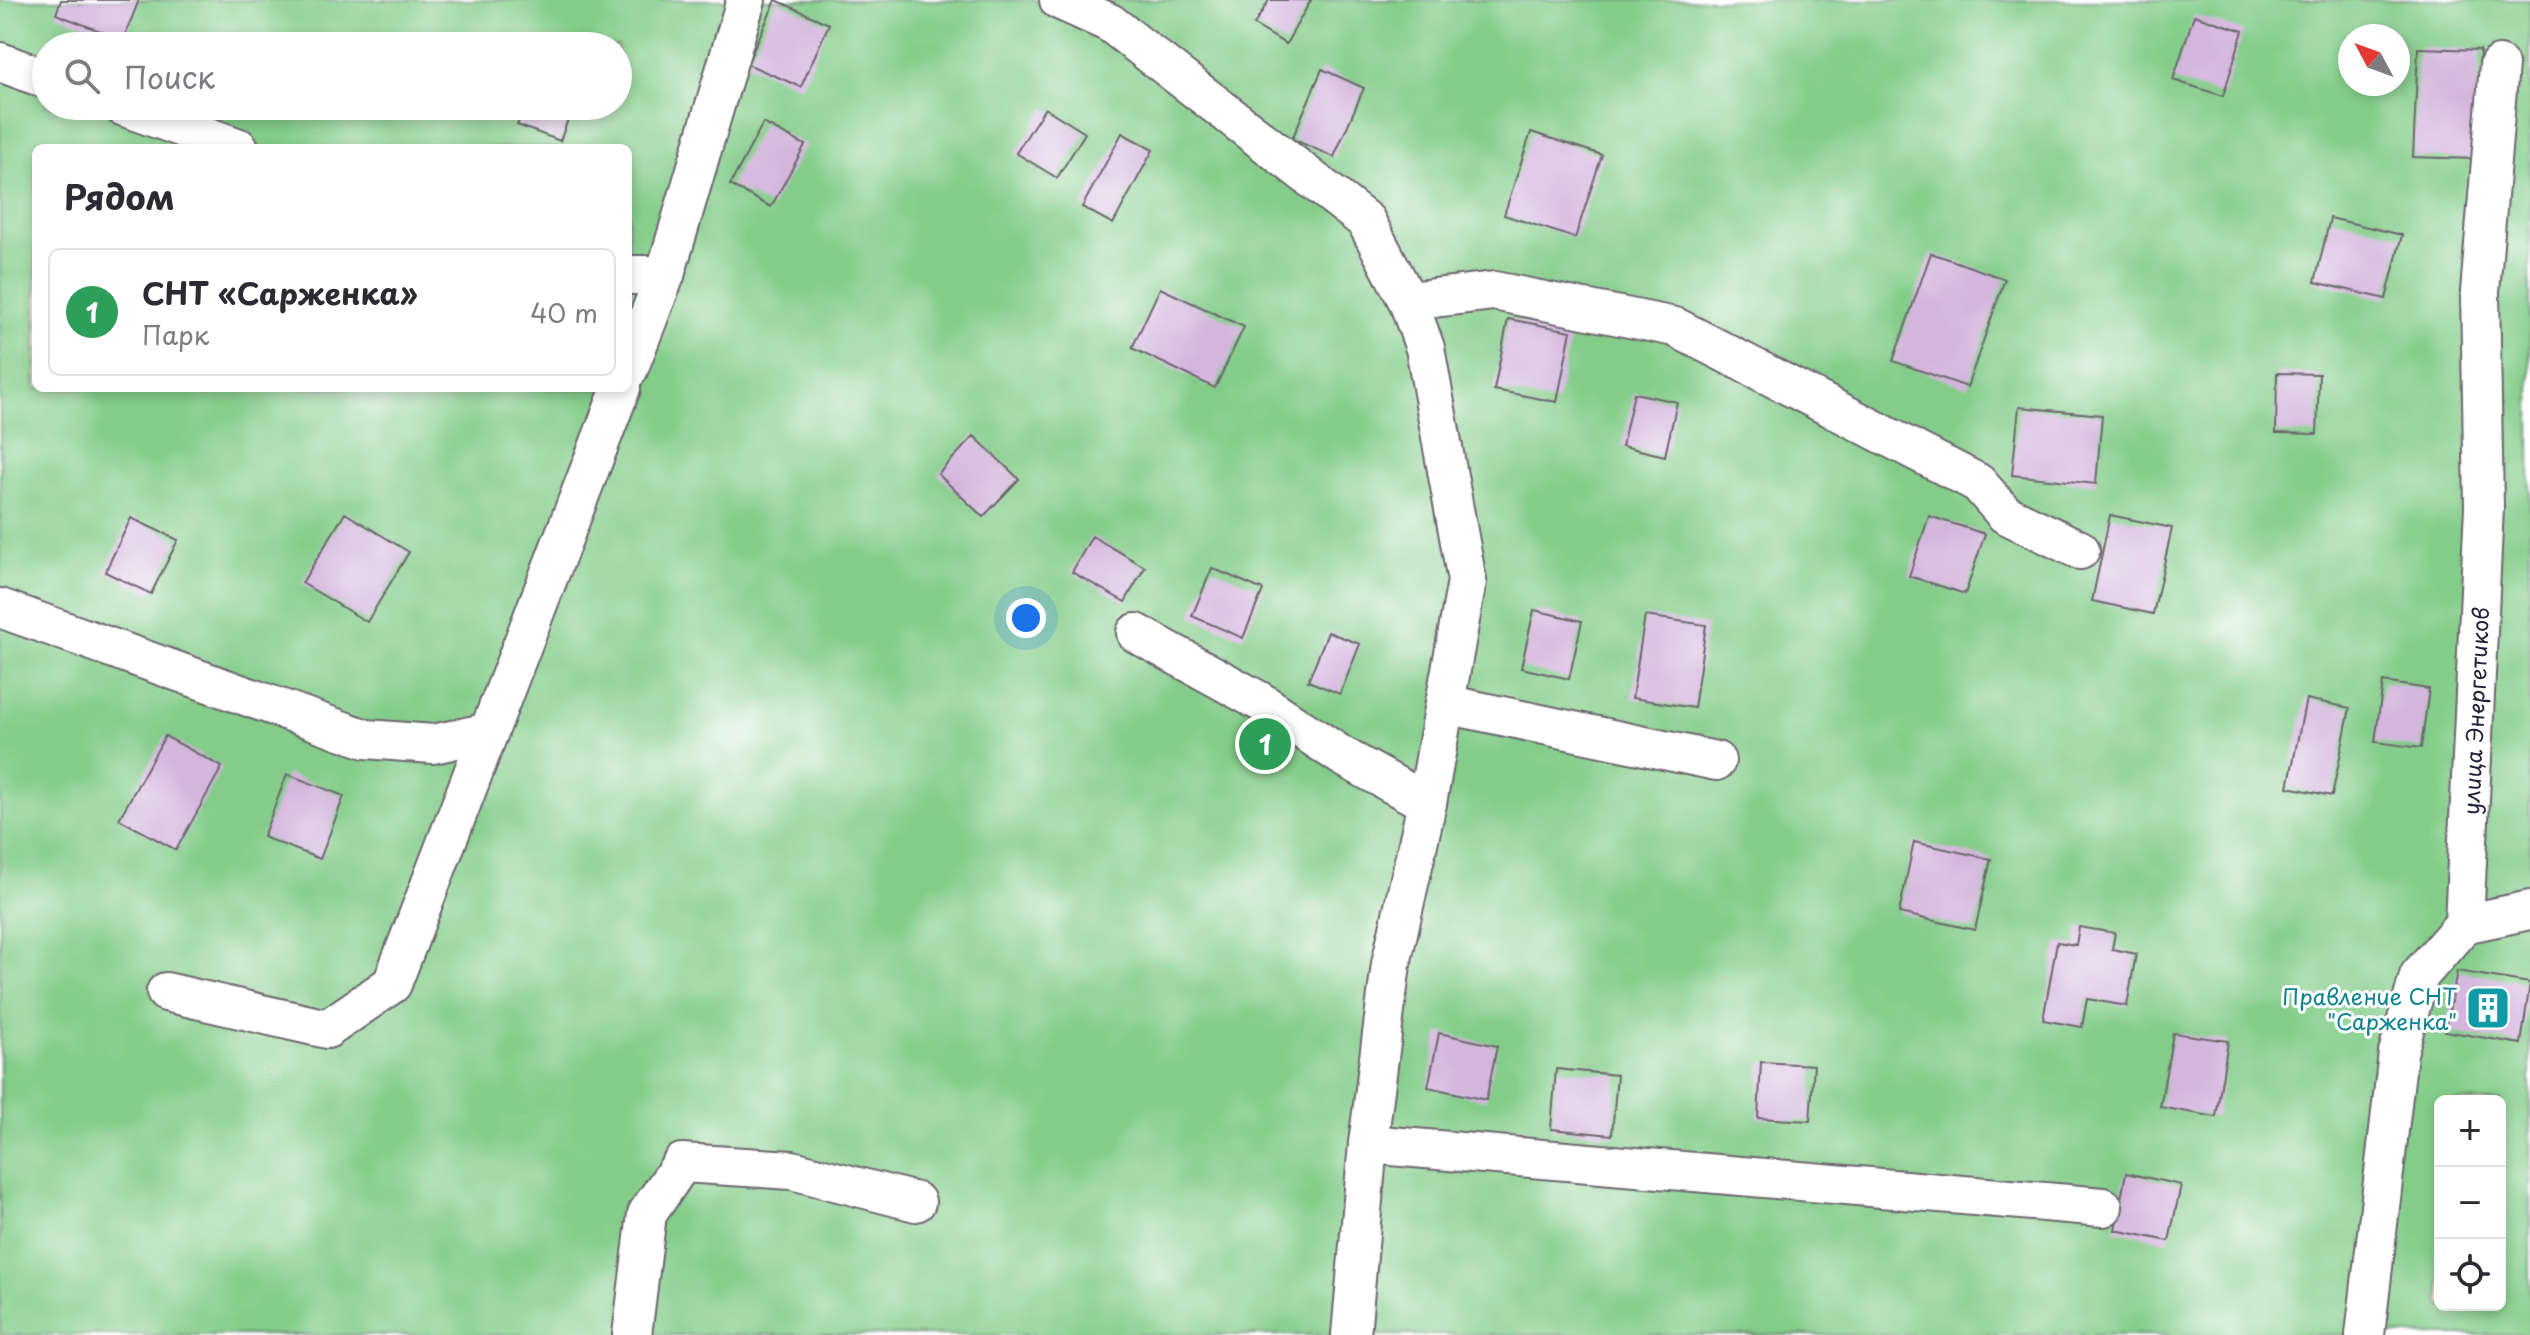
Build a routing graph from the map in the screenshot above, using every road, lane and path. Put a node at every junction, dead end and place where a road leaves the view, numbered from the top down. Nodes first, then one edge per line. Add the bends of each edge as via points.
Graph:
1 (746, 0) edge
2 (1059, 0) edge
3 (0, 62) edge
4 (2499, 65) dead end
5 (32, 74) edge
6 (161, 120) edge
7 (228, 144) edge
8 (646, 275) edge
9 (1408, 301) junction
10 (632, 349) edge
11 (619, 392) edge
12 (2080, 550) dead end
13 (0, 608) edge
14 (1136, 633) dead end
15 (1445, 704) junction
16 (489, 732) junction
17 (1716, 761) dead end
18 (1427, 803) junction
19 (2530, 910) edge
20 (2464, 924) junction
21 (166, 992) dead end
22 (1368, 1144) junction
23 (916, 1202) dead end
24 (2103, 1207) dead end
25 (632, 1335) edge
26 (1351, 1335) edge
27 (2365, 1335) edge

1 - 8 street
2 - 9 street via 1110,23 1366,221
3 - 5 street
4 - 20 street, улица Энергетиков via 2480,292 2484,507
6 - 7 street
8 - 10 street
9 - 12 street via 1494,291 1675,327 1978,483 2005,514
9 - 15 street via 1425,348 1467,581
11 - 16 street
13 - 16 street via 366,739 433,744
14 - 18 street
15 - 17 street
15 - 18 street
16 - 21 street via 392,984 327,1029
18 - 22 street via 1391,964
19 - 20 street
20 - 27 street via 2419,976 2398,1053
22 - 24 street
22 - 26 street
23 - 25 street via 792,1170 682,1163 647,1214

